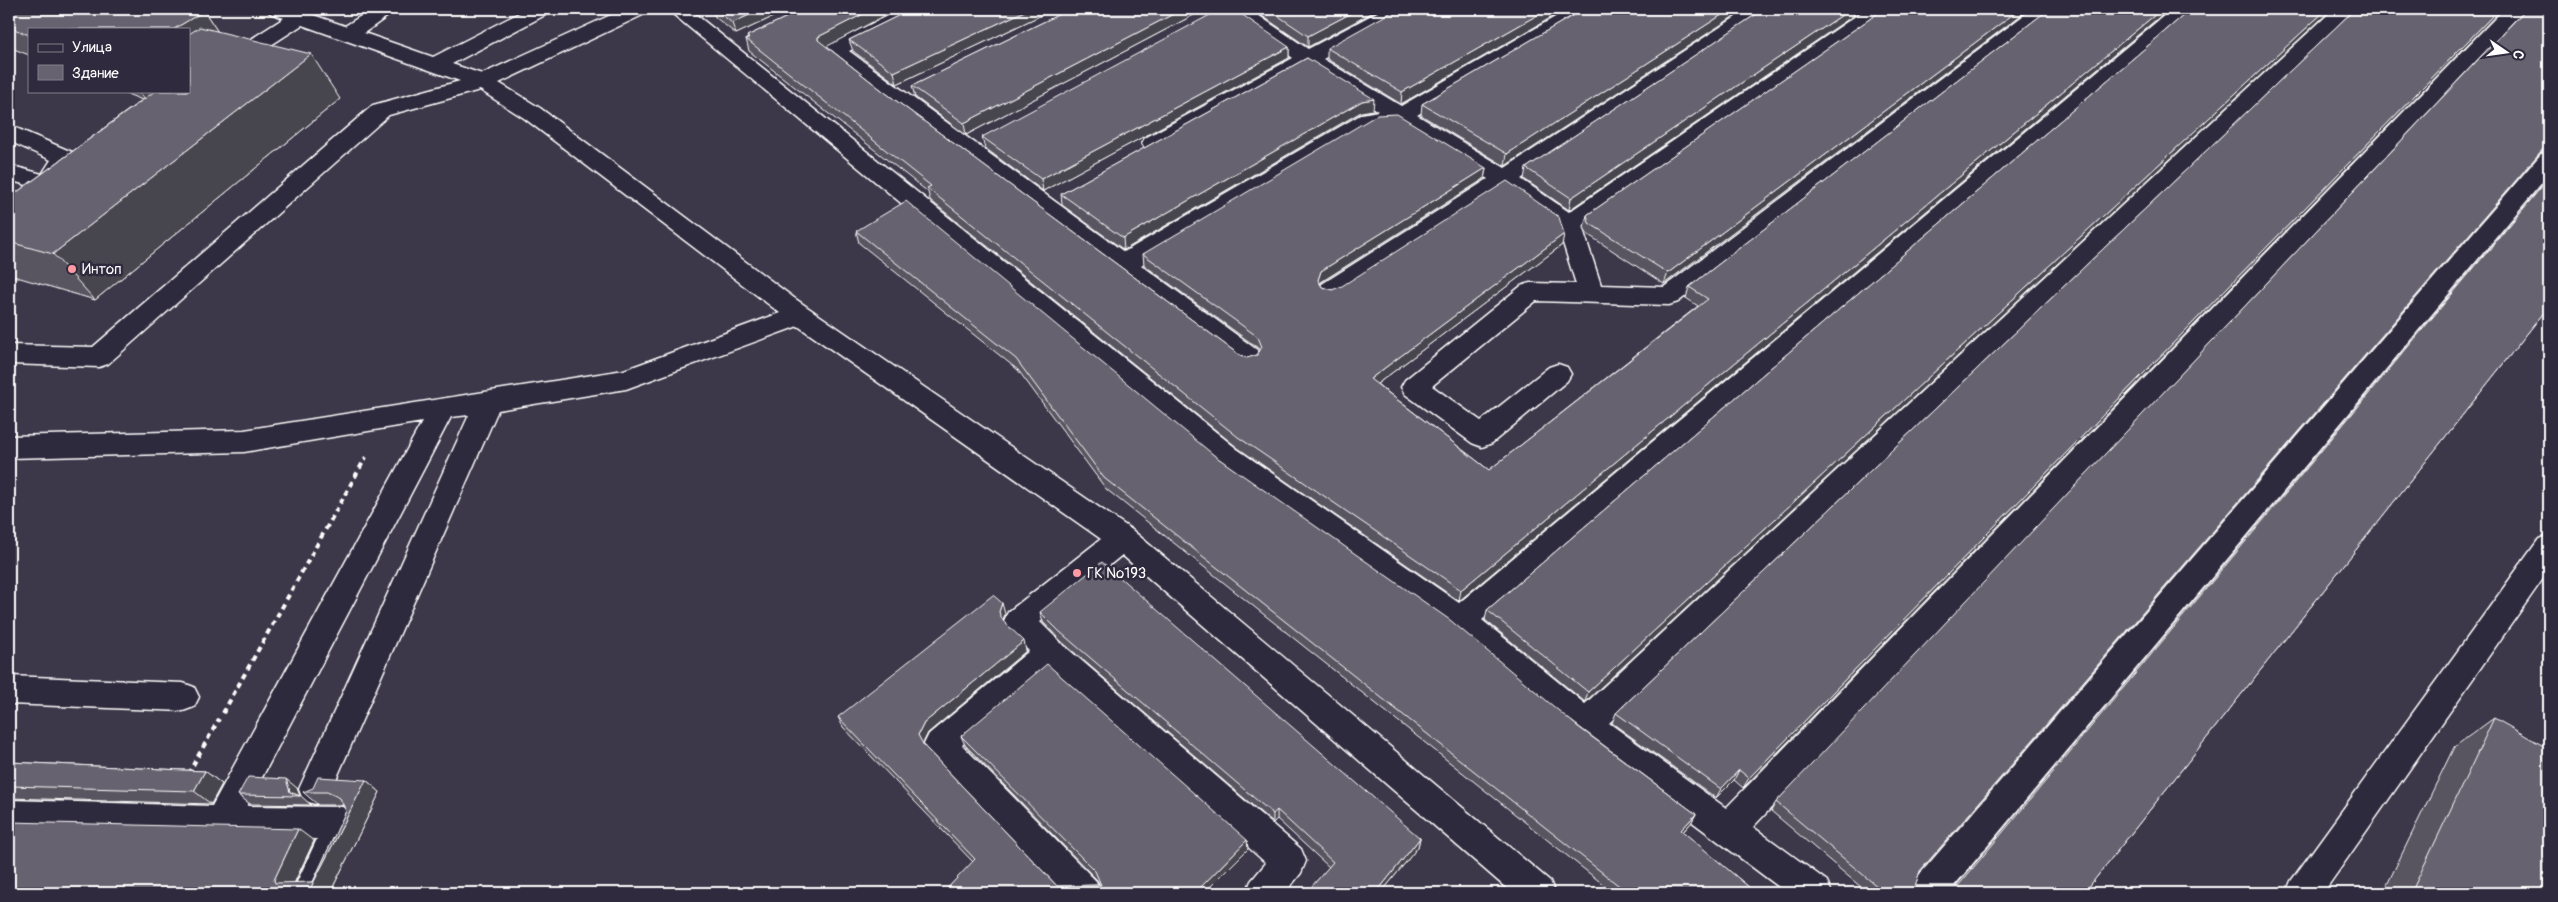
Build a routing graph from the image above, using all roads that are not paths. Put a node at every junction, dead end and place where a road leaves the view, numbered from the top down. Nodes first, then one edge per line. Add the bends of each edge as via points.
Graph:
1 (277, 9) edge
2 (385, 9) edge
3 (542, 9) edge
4 (640, 9) edge
5 (677, 9) edge
6 (917, 9) edge
7 (1398, 9) edge
8 (1582, 9) edge
9 (1761, 9) edge
10 (1879, 9) edge
11 (2045, 9) edge
12 (2184, 9) edge
13 (2346, 9) edge
14 (2514, 9) edge
15 (1224, 10) edge
16 (300, 17) junction
17 (350, 33) junction
18 (1307, 58) junction
19 (435, 64) junction
20 (483, 82) junction
21 (190, 87) edge
22 (1401, 115) junction
23 (9, 132) edge
24 (1136, 152) edge
25 (2549, 159) edge
26 (9, 172) edge
27 (1505, 179) junction
28 (47, 184) junction
29 (9, 217) edge
30 (1569, 223) junction
31 (1123, 264) junction
32 (1332, 290) edge
33 (1592, 294) junction
34 (801, 315) junction
35 (9, 355) edge
36 (1248, 357) edge
37 (1558, 374) dead end
38 (488, 402) junction
39 (442, 410) junction
40 (9, 447) edge
41 (1122, 538) junction
42 (2549, 547) edge
43 (1460, 620) junction
44 (1050, 652) junction
45 (9, 690) edge
46 (183, 698) dead end
47 (1586, 724) junction
48 (315, 789) edge
49 (9, 816) edge
50 (221, 822) junction
51 (1728, 829) junction
52 (309, 893) edge
53 (1084, 893) edge
54 (1263, 893) edge
55 (1538, 893) edge
56 (1815, 893) edge
57 (1926, 893) edge
58 (2303, 893) edge

1 - 16 lane
2 - 17 lane
3 - 19 lane
4 - 20 lane
5 - 43 lane via 736,45 1227,457
6 - 31 lane via 834,50 904,91 1050,200
7 - 18 lane
8 - 22 lane
9 - 27 lane
10 - 30 lane
11 - 33 lane via 1669,296
12 - 43 lane
13 - 47 lane
14 - 51 lane
15 - 18 lane
16 - 17 lane
16 - 21 lane
17 - 19 lane
18 - 22 lane
18 - 24 lane
19 - 20 lane
20 - 34 lane via 532,112
20 - 35 lane via 381,110 99,358
22 - 27 lane
22 - 31 lane via 1370,120
23 - 28 lane via 64,157
25 - 57 lane
26 - 28 lane
27 - 30 lane
27 - 32 lane
28 - 29 lane
30 - 33 lane
31 - 36 lane
33 - 37 lane via 1530,292 1414,387 1482,436
34 - 38 lane via 626,379
34 - 41 lane
38 - 39 lane
38 - 48 lane
39 - 40 lane via 244,441
39 - 50 lane
41 - 44 lane via 1020,621
41 - 55 lane
42 - 58 lane
43 - 47 lane
44 - 53 lane via 940,744
44 - 54 lane via 1289,861
45 - 46 lane
47 - 51 lane
49 - 50 lane
50 - 52 lane via 342,823
51 - 56 lane

